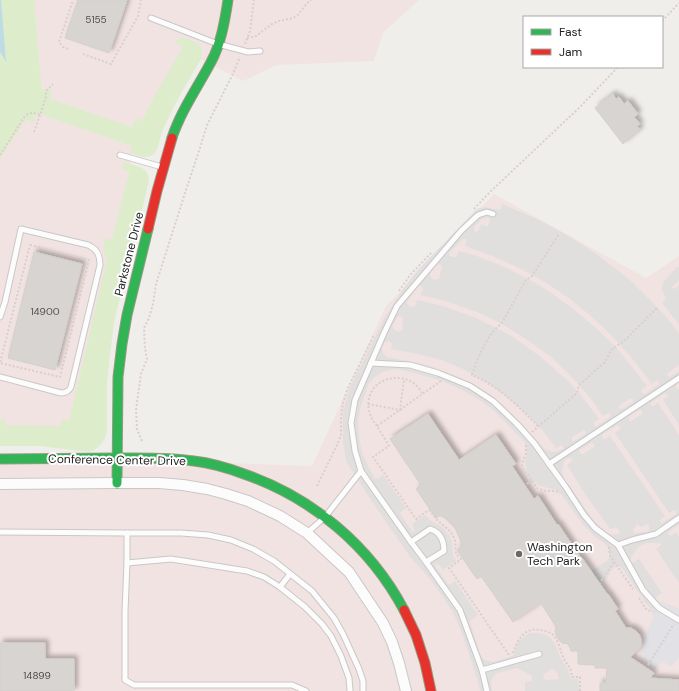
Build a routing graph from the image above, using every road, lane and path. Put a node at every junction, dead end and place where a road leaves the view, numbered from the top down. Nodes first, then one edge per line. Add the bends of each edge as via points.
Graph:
1 (73, 0) edge
2 (141, 0) edge
3 (228, 0) edge
4 (254, 0) edge
5 (311, 0) edge
6 (676, 0) edge
7 (679, 3) edge
8 (151, 18) dead end
9 (663, 20) edge
10 (247, 38) junction
11 (218, 44) junction
12 (68, 49) dead end
13 (242, 51) junction
14 (260, 51) dead end
15 (83, 54) dead end
16 (53, 84) dead end
17 (40, 114) junction
18 (34, 132) dead end
19 (0, 155) edge
20 (120, 155) dead end
21 (163, 168) junction
22 (493, 214) dead end
23 (559, 234) dead end
24 (2, 301) edge
25 (658, 307) dead end
26 (12, 314) joint
27 (0, 318) edge
28 (371, 362) junction
29 (0, 377) edge
30 (679, 378) edge
31 (404, 379) junction
32 (447, 382) dead end
33 (423, 394) junction
34 (368, 404) junction
35 (400, 410) junction
36 (377, 426) junction
37 (538, 426) junction
38 (527, 436) junction
39 (142, 441) dead end
40 (117, 458) junction
41 (0, 459) edge
42 (549, 464) junction
43 (362, 472) junction
44 (532, 480) dead end
45 (116, 483) junction
46 (0, 484) edge
47 (527, 484) dead end
48 (325, 517) junction
49 (679, 518) edge
50 (0, 532) edge
51 (126, 533) junction
52 (306, 533) junction
53 (411, 542) junction
54 (618, 545) junction
55 (426, 562) junction
56 (614, 562) dead end
57 (126, 563) junction
58 (290, 574) junction
59 (599, 584) dead end
60 (280, 587) junction
61 (678, 620) edge
62 (539, 654) dead end
63 (648, 665) dead end
64 (482, 670) junction
65 (306, 691) edge
66 (350, 691) edge
67 (363, 691) edge
68 (406, 691) edge
69 (431, 691) edge
70 (487, 691) edge
71 (580, 691) edge

1 - 12 path via 59,42
2 - 15 path via 138,16 111,64
3 - 11 street, Parkstone Drive
4 - 10 path
5 - 10 path via 293,18 272,24 256,36
6 - 7 path
7 - 9 path
8 - 11 lane
10 - 13 path
11 - 13 lane
11 - 21 street, Parkstone Drive via 173,133
13 - 14 lane
13 - 39 path via 207,125 144,328 147,359 141,374 136,410 137,429
16 - 17 path via 46,91
17 - 18 path
17 - 19 path via 28,113 25,116
20 - 21 lane
21 - 40 street, Parkstone Drive via 122,344 118,377
22 - 28 lane via 486,212 478,215 461,231 397,306
23 - 37 path via 532,276 526,280 502,323 486,342 472,375 506,395
24 - 27 lane
24 - 29 lane via 21,230 88,245 97,251 100,265 69,390 61,393
25 - 37 path via 611,350 605,362 579,385 577,393
26 - 26 path via 30,245 89,260 60,378 0,363
28 - 38 lane via 410,365 470,386 494,401
28 - 43 lane via 355,400 351,423 355,451
30 - 42 lane
31 - 33 path via 414,383
31 - 34 path via 387,379 378,384 371,391
31 - 35 path
32 - 33 path via 442,380
33 - 35 path
34 - 35 path
34 - 36 path via 368,410
35 - 36 path
36 - 71 path via 389,446 373,457 416,519 429,510 451,532 455,540 456,554 461,559 449,568 509,656 524,633 536,629 549,632 559,644 564,660 572,670 572,677 580,677
37 - 38 path
38 - 42 lane
40 - 41 street, Conference Center Drive
40 - 45 street, Parkstone Drive
40 - 48 street, Conference Center Drive via 166,458 223,467 281,489
42 - 54 lane via 595,528
43 - 48 lane
43 - 53 lane
44 - 47 path
45 - 46 street, Conference Center Drive
45 - 52 street, Conference Center Drive via 159,483 213,490 248,501 280,516
48 - 52 lane
48 - 69 street, Conference Center Drive via 355,543 393,591 417,638
49 - 54 lane via 656,534
50 - 51 lane
51 - 57 lane
51 - 58 lane via 201,534 231,540 274,561
52 - 68 street, Conference Center Drive via 349,572 384,623
53 - 55 lane
53 - 55 lane via 430,529 440,535 444,551
54 - 61 lane via 643,590 659,608
55 - 64 lane via 460,610
56 - 59 path
57 - 60 lane via 171,559 220,566 247,571 264,577
57 - 65 lane via 125,680 134,685 292,685
58 - 60 lane
58 - 67 lane via 312,591 334,618 359,669
60 - 66 lane via 305,607 331,636 349,678
61 - 63 path
62 - 64 lane
64 - 70 lane

